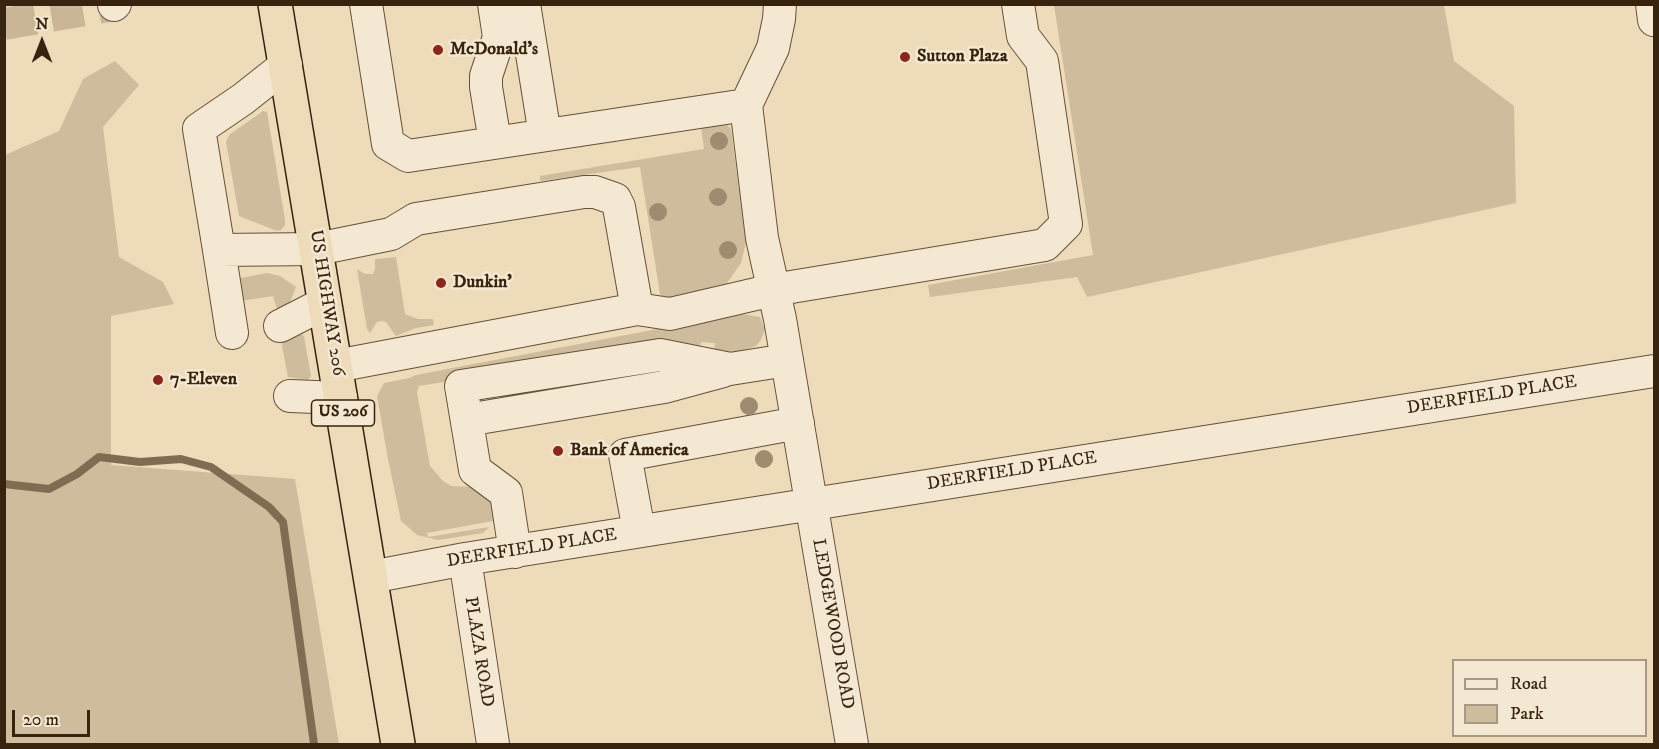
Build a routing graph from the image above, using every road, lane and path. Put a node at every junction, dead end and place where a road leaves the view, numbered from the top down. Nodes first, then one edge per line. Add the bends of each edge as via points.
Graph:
1 (275, 4) edge
2 (366, 4) edge
3 (494, 4) edge
4 (524, 4) edge
5 (780, 4) edge
6 (1018, 4) edge
7 (1652, 4) edge
8 (1654, 20) edge
9 (286, 65) junction
10 (746, 105) junction
11 (545, 135) junction
12 (495, 142) junction
13 (317, 249) junction
14 (219, 250) junction
15 (773, 290) junction
16 (325, 303) junction
17 (637, 309) junction
18 (280, 326) dead end
19 (232, 333) dead end
20 (787, 360) junction
21 (336, 366) junction
22 (1654, 371) edge
23 (290, 396) dead end
24 (341, 398) junction
25 (798, 423) junction
26 (812, 504) junction
27 (639, 531) junction
28 (514, 552) junction
29 (465, 559) junction
30 (370, 577) junction
31 (398, 744) edge
32 (493, 744) edge
33 (852, 744) edge

1 - 9 highway, US HIGHWAY 206 / US 206
2 - 12 street via 388,144 408,156
3 - 12 street via 499,37 486,87
4 - 11 street
5 - 10 street via 773,48
6 - 15 street via 1023,36 1042,61 1066,224 1045,245
7 - 8 street
9 - 13 highway, US HIGHWAY 206 / US 206
9 - 14 street via 200,129
10 - 11 street
10 - 15 street, LEDGEWOOD ROAD via 762,238
11 - 12 street
13 - 14 street
13 - 16 highway, US HIGHWAY 206 / US 206
13 - 17 street via 391,234 416,219 596,192 615,199 619,207
14 - 19 street
15 - 17 street via 670,314
15 - 20 street, LEDGEWOOD ROAD
16 - 18 street
16 - 21 highway, US HIGHWAY 206 / US 206
17 - 21 street
20 - 25 street, LEDGEWOOD ROAD
20 - 28 street via 730,369 660,355 461,386 475,470 506,493
21 - 24 highway, US HIGHWAY 206 / US 206
22 - 26 street, DEERFIELD PLACE
23 - 24 street
24 - 30 highway, US HIGHWAY 206 / US 206
25 - 26 street, LEDGEWOOD ROAD
25 - 27 street via 626,455
26 - 27 street, DEERFIELD PLACE
26 - 33 street, LEDGEWOOD ROAD
27 - 28 street, DEERFIELD PLACE
28 - 29 street, DEERFIELD PLACE
29 - 30 street, DEERFIELD PLACE
29 - 32 street, PLAZA ROAD
30 - 31 highway, US HIGHWAY 206 / US 206

